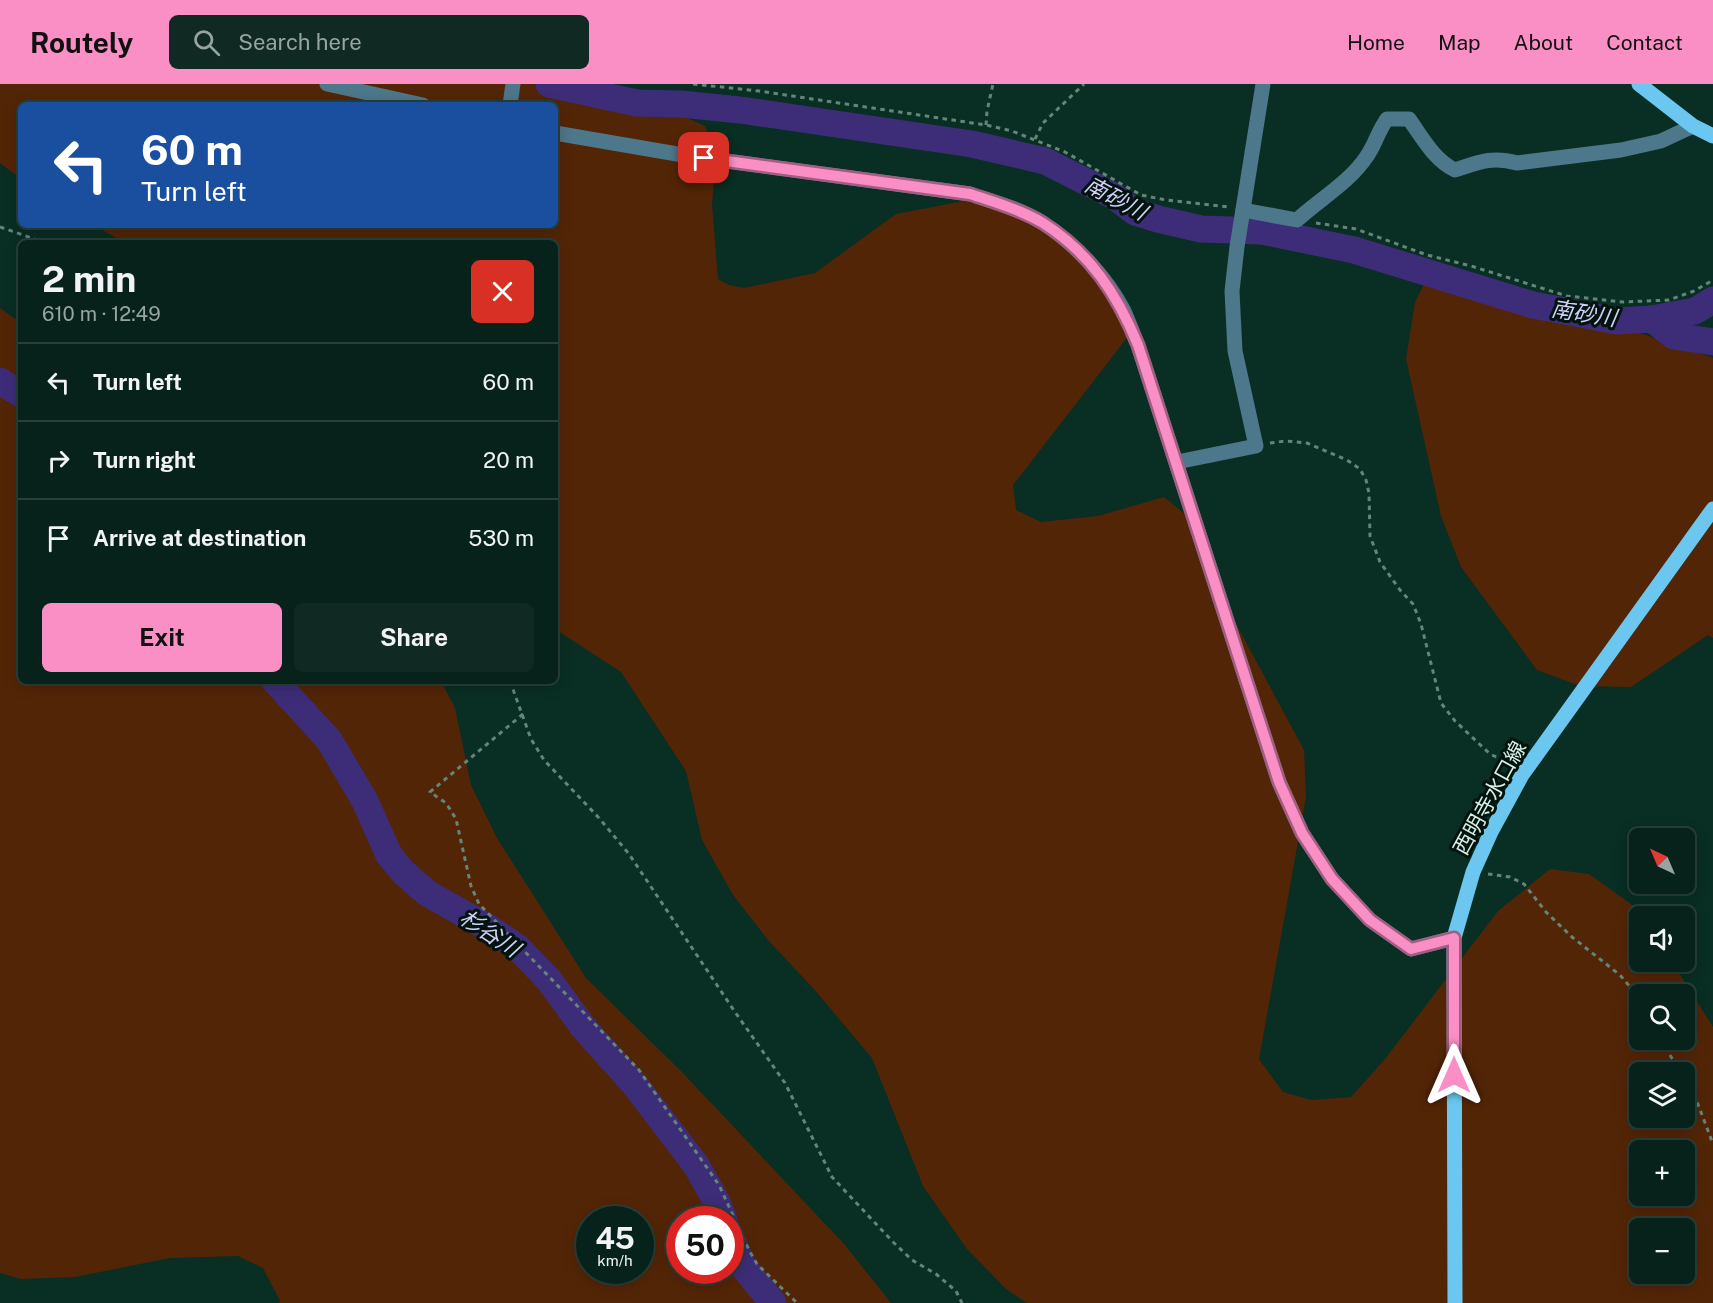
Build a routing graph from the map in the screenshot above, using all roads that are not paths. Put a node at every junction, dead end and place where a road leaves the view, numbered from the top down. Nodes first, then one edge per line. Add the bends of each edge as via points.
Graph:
1 (327, 84) edge
2 (1263, 84) edge
3 (1639, 84) edge
4 (409, 102) edge
5 (1694, 126) junction
6 (558, 134) edge
7 (1713, 136) edge
8 (1243, 213) junction
9 (1177, 462) junction
10 (1713, 509) edge
11 (1454, 938) junction
12 (1455, 1303) edge

1 - 4 street
2 - 8 street
3 - 5 main road
5 - 7 main road
5 - 8 street via 1661,141 1621,150 1517,163 1485,160 1455,170 1444,165 1409,119 1397,117 1388,119 1368,156 1337,188 1297,220
6 - 9 street via 683,155 970,194 1041,222 1070,244 1100,275 1123,310
8 - 9 street via 1232,291 1235,351 1256,446
9 - 11 street via 1279,782 1302,833 1332,879 1370,920 1411,949
10 - 11 main road, 西明寺水口線 via 1522,775 1473,872
11 - 12 main road, 西明寺水口線

